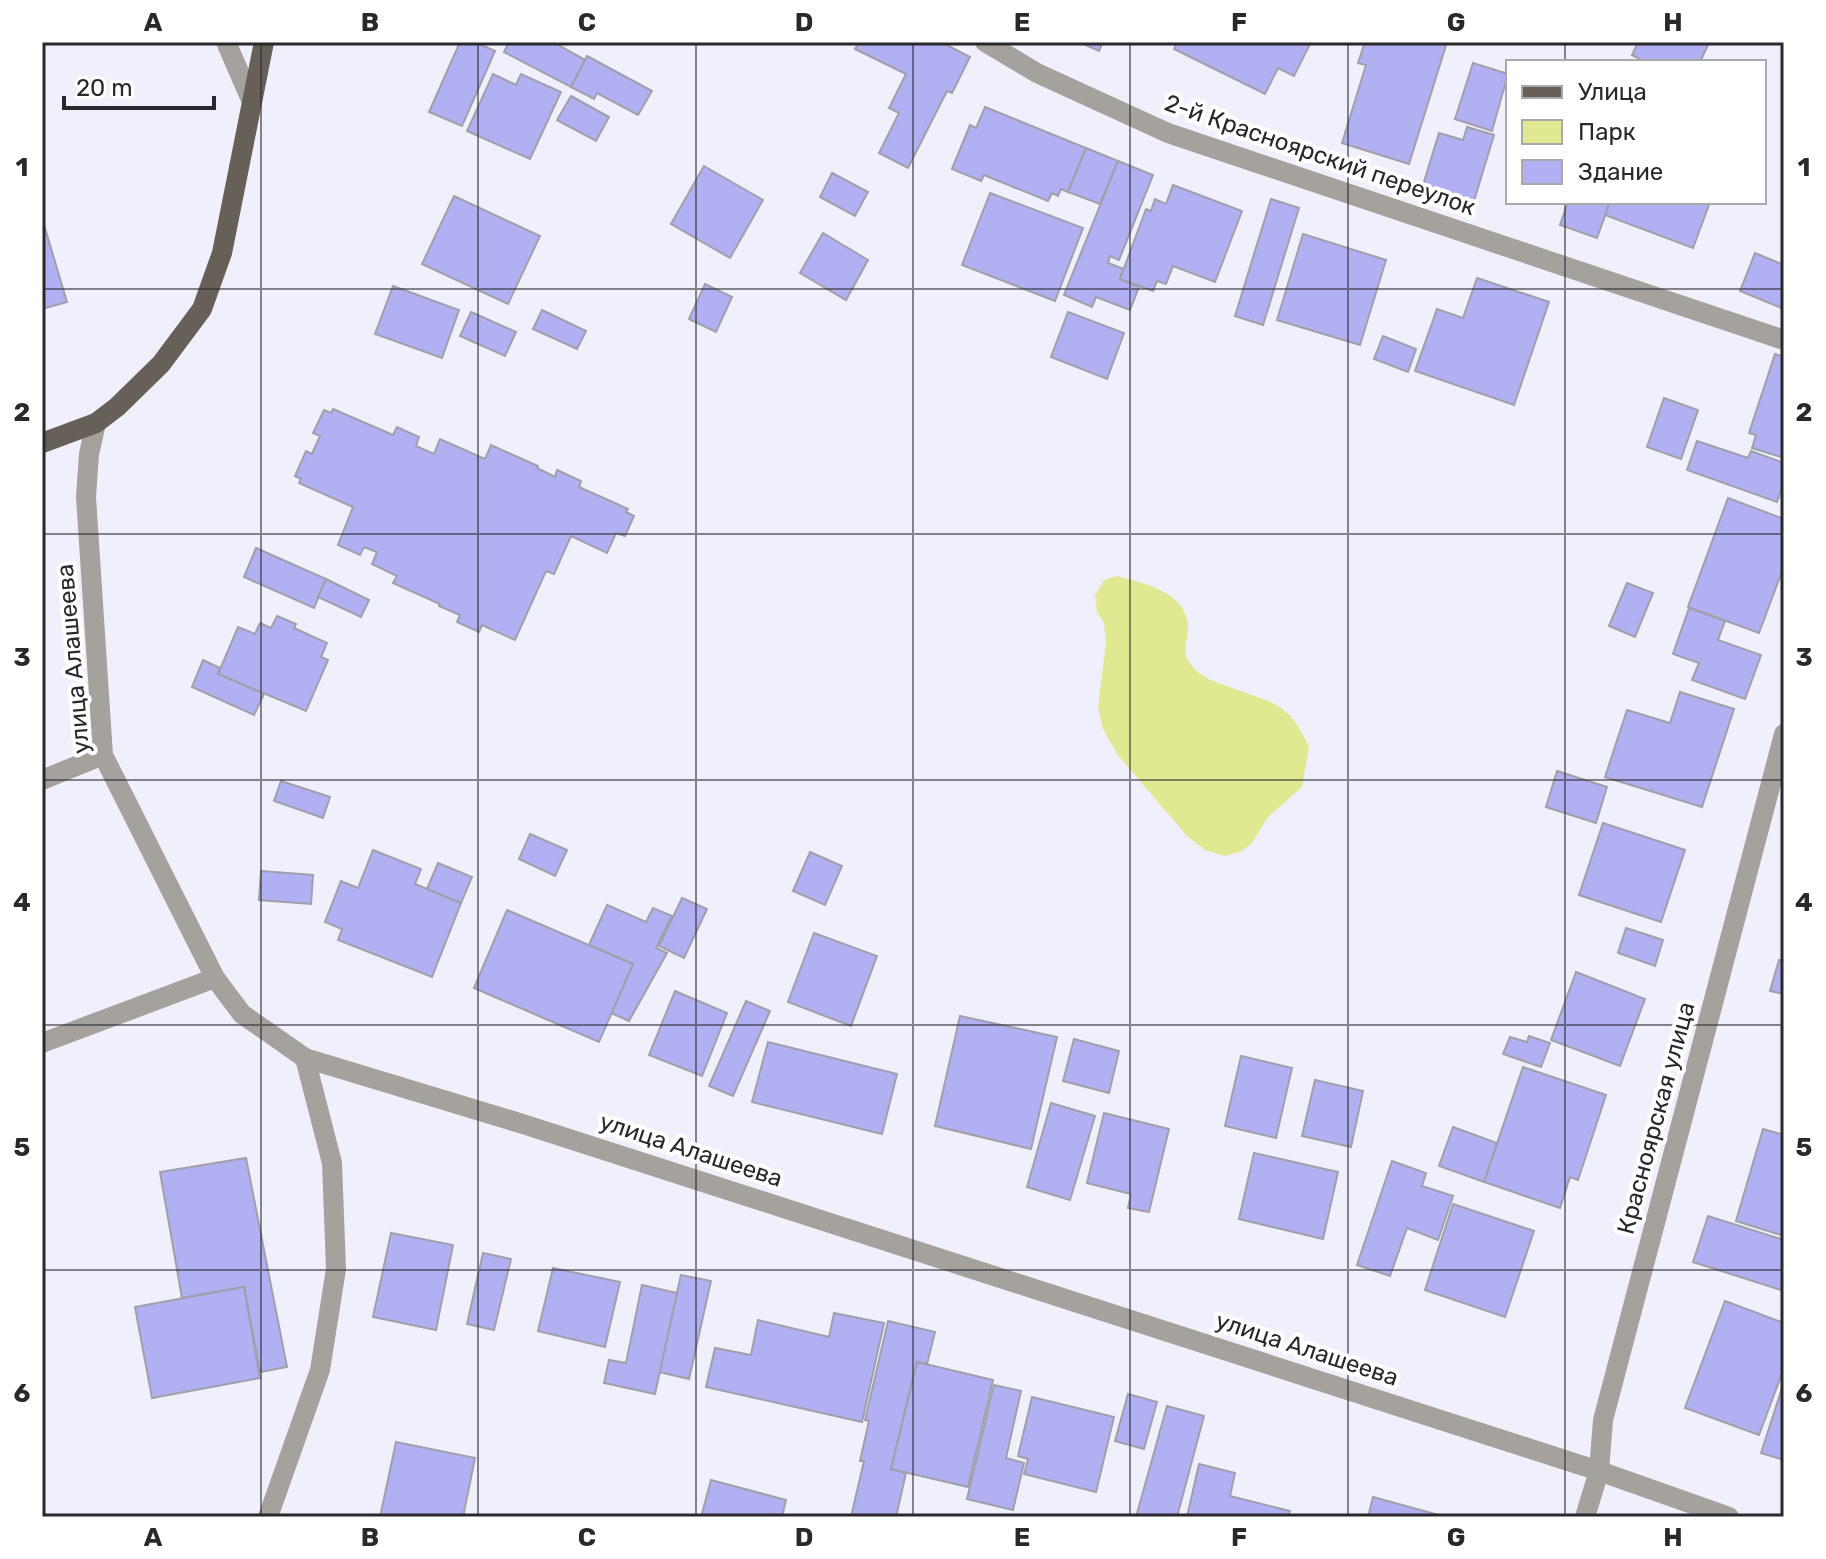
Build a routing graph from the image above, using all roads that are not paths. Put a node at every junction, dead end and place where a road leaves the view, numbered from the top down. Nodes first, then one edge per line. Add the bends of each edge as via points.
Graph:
1 (226, 42) edge
2 (264, 42) edge
3 (985, 42) edge
4 (252, 102) junction
5 (1784, 340) edge
6 (96, 423) junction
7 (42, 443) edge
8 (1784, 734) edge
9 (103, 755) junction
10 (42, 780) edge
11 (215, 978) junction
12 (42, 1043) edge
13 (305, 1058) junction
14 (1599, 1471) junction
15 (268, 1517) edge
16 (1585, 1517) edge
17 (1729, 1517) edge

1 - 4 street
2 - 4 main road
3 - 5 street, 2-й Красноярский переулок via 1037,73 1168,133
4 - 6 main road via 222,253 202,309 161,364
6 - 7 main road
6 - 9 street, улица Алашеева via 86,497
8 - 14 street, Красноярская улица via 1603,1420
9 - 10 street
9 - 11 street, улица Алашеева
11 - 12 street
11 - 13 street, улица Алашеева via 242,1014
13 - 14 street, улица Алашеева
13 - 15 street via 332,1163 336,1269 320,1370
14 - 16 street, Красноярская улица
14 - 17 street, улица Алашеева

